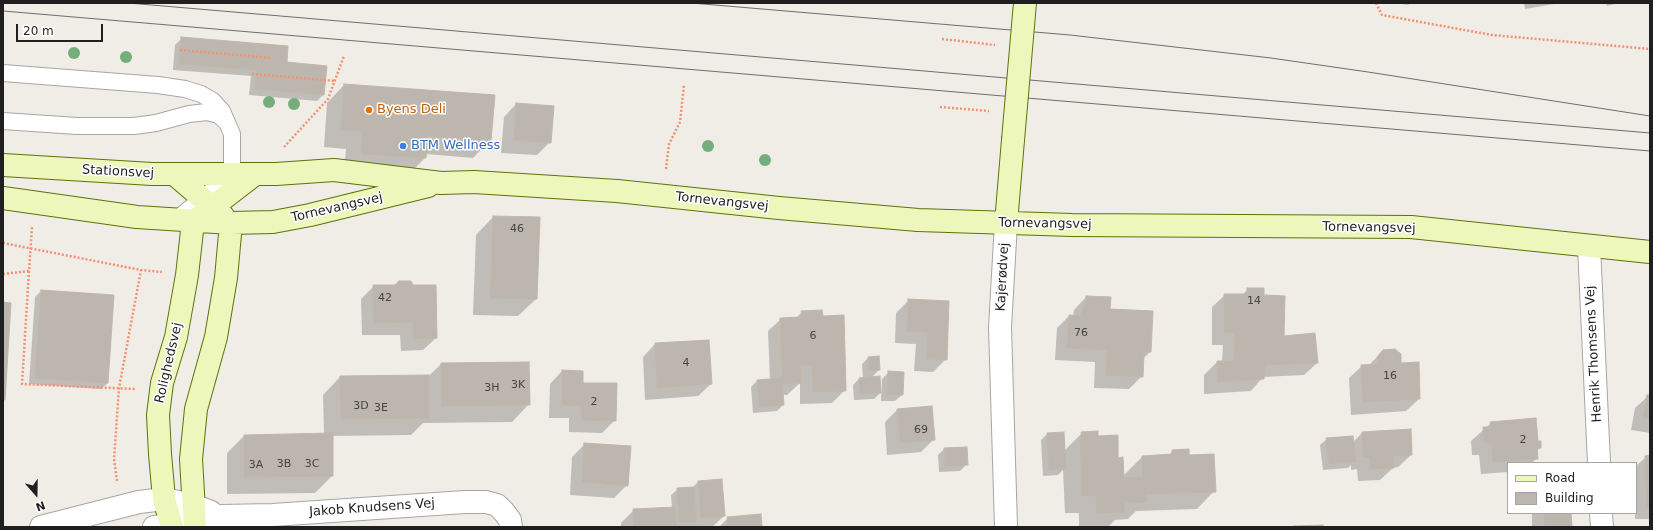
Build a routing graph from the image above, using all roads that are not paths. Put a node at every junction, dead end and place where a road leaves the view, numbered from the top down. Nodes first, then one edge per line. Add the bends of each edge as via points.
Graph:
1 (1025, 3) edge
2 (3, 73) edge
3 (3, 121) edge
4 (229, 124) junction
5 (3, 165) edge
6 (174, 174) junction
7 (232, 174) junction
8 (254, 175) junction
9 (441, 183) junction
10 (3, 198) edge
11 (208, 203) junction
12 (185, 221) junction
13 (1006, 223) junction
14 (231, 224) junction
15 (1589, 246) junction
16 (1650, 252) edge
17 (1599, 462) edge
18 (164, 499) junction
19 (1601, 514) edge
20 (194, 517) edge
21 (166, 526) edge
22 (41, 527) edge
23 (511, 527) edge
24 (1006, 527) edge
25 (1602, 527) edge

1 - 13 street, Kajerødvej, bridge
2 - 4 lane via 185,89 213,101
3 - 4 lane via 77,126 134,126 207,112 219,115
4 - 7 lane via 233,146
5 - 6 street, Stationsvej
6 - 7 street, Stationsvej
6 - 11 street
7 - 8 street, Tornevangsvej
7 - 11 lane
8 - 9 street, Tornevangsvej via 334,170
8 - 11 street
9 - 13 street, Tornevangsvej via 474,182 617,190 910,219
9 - 14 street, Tornevangsvej via 310,215 273,222
10 - 12 street
11 - 12 street
11 - 14 street
12 - 14 street
12 - 18 street, Rolighedsvej via 187,275 176,336 162,383 158,415
13 - 15 street, Tornevangsvej via 1410,228
13 - 24 street, Kajerødvej via 1000,327
14 - 20 street via 226,278 216,337 196,409 191,459
15 - 16 street, Tornevangsvej
15 - 17 street, Henrik Thomsens Vej
18 - 20 street
18 - 21 street, Rolighedsvej
18 - 22 street via 139,502
19 - 25 street
20 - 21 street, Jakob Knudsens Vej
20 - 23 street, Jakob Knudsens Vej via 273,515 486,502 501,508 510,520

